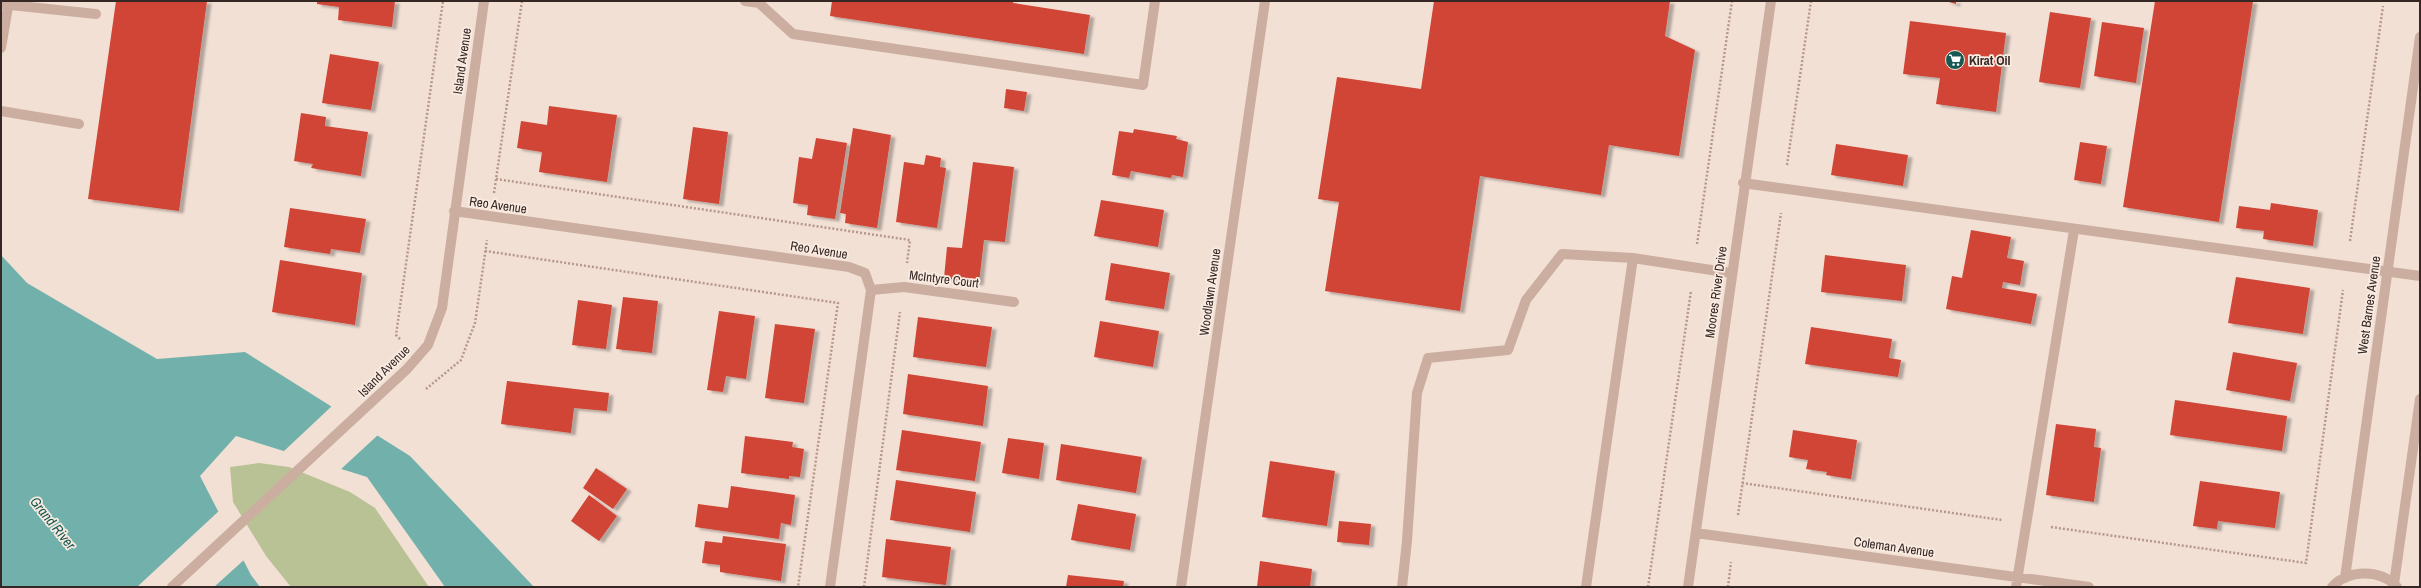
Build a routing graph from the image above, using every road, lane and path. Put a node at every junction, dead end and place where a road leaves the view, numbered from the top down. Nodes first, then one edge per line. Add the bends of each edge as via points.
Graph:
1 (443, 1) edge
2 (484, 1) edge
3 (745, 1) edge
4 (1155, 1) edge
5 (1265, 1) edge
6 (1732, 1) edge
7 (1771, 1) edge
8 (1810, 1) edge
9 (6, 3) edge
10 (2383, 6) dead end
11 (96, 14) dead end
12 (2420, 37) edge
13 (1, 48) edge
14 (1, 112) edge
15 (79, 124) dead end
16 (496, 179) dead end
17 (1743, 183) junction
18 (1784, 189) junction
19 (454, 211) junction
20 (2074, 230) junction
21 (486, 251) dead end
22 (1633, 258) junction
23 (1694, 267) junction
24 (2347, 267) junction
25 (2387, 272) junction
26 (1731, 273) junction
27 (2420, 276) edge
28 (904, 287) junction
29 (871, 290) junction
30 (1014, 302) dead end
31 (420, 354) junction
32 (445, 373) dead end
33 (2420, 399) edge
34 (1742, 483) junction
35 (2026, 524) junction
36 (1696, 533) junction
37 (1734, 538) junction
38 (2345, 578) junction
39 (2016, 582) edge
40 (2396, 586) edge
41 (172, 587) edge
42 (798, 587) edge
43 (830, 587) edge
44 (864, 587) edge
45 (1182, 587) edge
46 (1402, 587) edge
47 (1586, 587) edge
48 (1648, 587) edge
49 (1688, 587) edge
50 (1728, 587) edge
51 (2089, 587) edge
52 (2332, 587) edge

1 - 31 path via 396,335
2 - 19 street, Island Avenue
3 - 4 street via 759,4 793,34 1143,86
5 - 45 street, Woodlawn Avenue
6 - 23 path
7 - 17 street, Moores River Drive
8 - 18 path
9 - 11 street
9 - 13 street
10 - 24 path
12 - 25 street, West Barnes Avenue
14 - 15 street
16 - 28 path via 910,240
17 - 18 street
17 - 26 street, Moores River Drive
18 - 20 street
18 - 34 path
19 - 29 street, Reo Avenue via 849,266 865,273
19 - 31 street, Island Avenue via 442,308 428,345
20 - 24 street
20 - 35 street
21 - 42 path via 838,303
22 - 23 street
22 - 46 street via 1562,254 1526,300 1508,350 1428,358 1417,392
22 - 47 street
23 - 26 street
23 - 48 path
24 - 25 street
24 - 35 path via 2306,563
25 - 27 street
25 - 38 street, West Barnes Avenue
26 - 36 street, Moores River Drive
28 - 29 street, McIntyre Court
28 - 30 street, McIntyre Court
28 - 44 path
29 - 43 street
31 - 32 path
31 - 41 street, Island Avenue via 407,369
33 - 40 street
34 - 35 path
34 - 37 path
35 - 39 street
36 - 37 street, Coleman Avenue
36 - 49 street, Moores River Drive
37 - 39 street, Coleman Avenue
37 - 50 path
38 - 40 street via 2370,574 2383,577
38 - 52 street
39 - 51 street, Coleman Avenue

